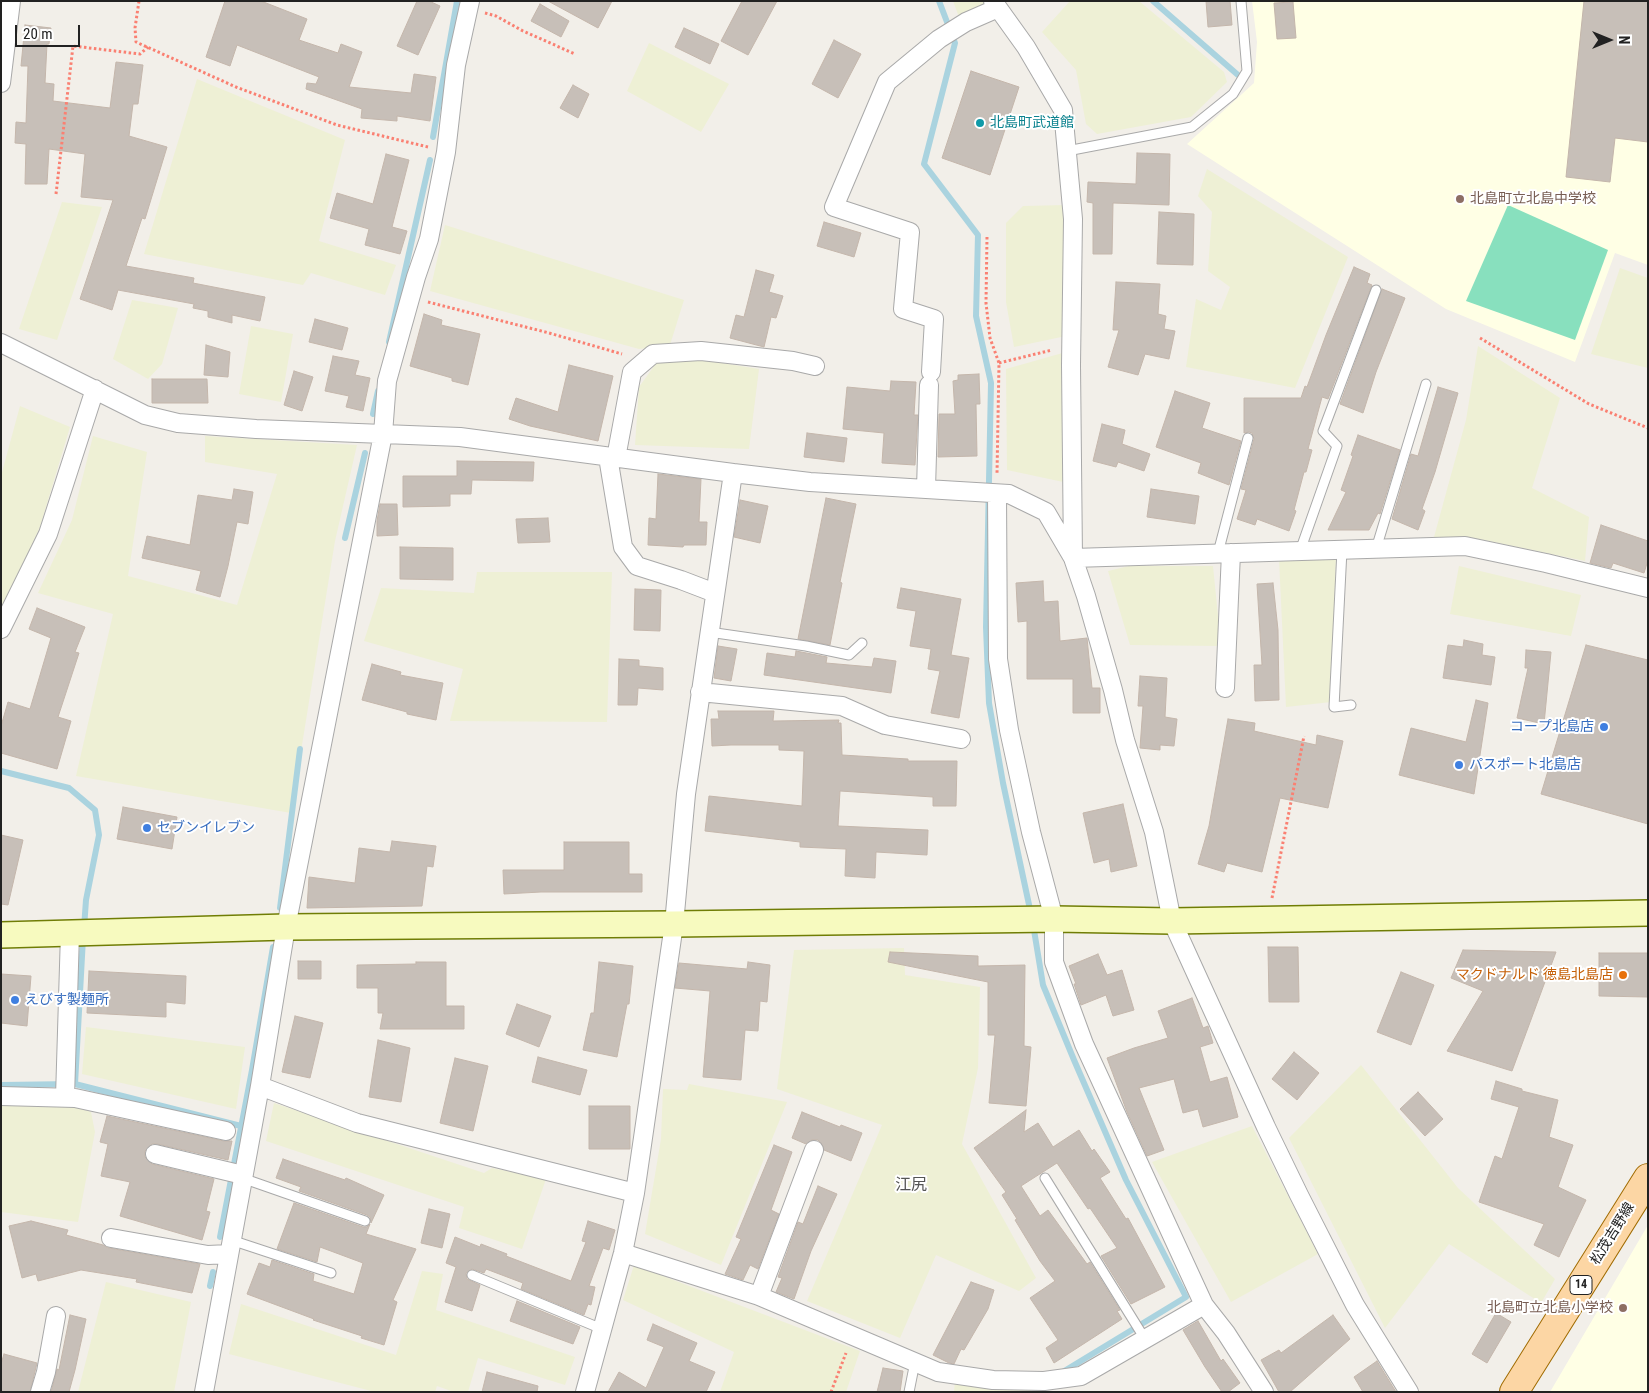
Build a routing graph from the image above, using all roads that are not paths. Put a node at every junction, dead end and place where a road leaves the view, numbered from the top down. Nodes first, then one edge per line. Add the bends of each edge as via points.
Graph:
1 (11, 1) edge
2 (1241, 1) edge
3 (469, 5) edge
4 (996, 5) edge
5 (1, 83) edge
6 (1067, 152) junction
7 (1376, 290) dead end
8 (1, 343) edge
9 (816, 366) dead end
10 (1426, 384) dead end
11 (95, 389) junction
12 (383, 434) junction
13 (1248, 438) dead end
14 (612, 457) junction
15 (733, 473) junction
16 (926, 489) junction
17 (997, 494) junction
18 (1376, 549) junction
19 (1342, 550) junction
20 (1300, 551) junction
21 (1224, 553) junction
22 (1073, 558) junction
23 (1648, 588) edge
24 (715, 593) junction
25 (1, 629) edge
26 (709, 632) junction
27 (862, 643) dead end
28 (1225, 688) dead end
29 (700, 692) junction
30 (1351, 705) dead end
31 (961, 739) dead end
32 (1648, 913) edge
33 (1039, 919) junction
34 (1172, 921) junction
35 (674, 924) junction
36 (286, 927) junction
37 (79, 933) junction
38 (1, 935) edge
39 (260, 1086) junction
40 (1, 1096) edge
41 (65, 1097) junction
42 (226, 1131) dead end
43 (814, 1150) dead end
44 (156, 1154) dead end
45 (237, 1175) junction
46 (1045, 1178) dead end
47 (1648, 1178) edge
48 (635, 1193) junction
49 (365, 1221) dead end
50 (111, 1238) dead end
51 (230, 1247) junction
52 (623, 1253) junction
53 (331, 1273) dead end
54 (472, 1275) dead end
55 (759, 1296) junction
56 (1204, 1306) junction
57 (56, 1316) dead end
58 (602, 1329) junction
59 (1145, 1339) junction
60 (915, 1362) junction
61 (1059, 1385) edge
62 (1261, 1390) edge
63 (40, 1392) edge
64 (204, 1392) edge
65 (585, 1392) edge
66 (909, 1392) edge
67 (1409, 1392) edge
68 (1514, 1392) edge

1 - 5 street
2 - 6 lane via 1246,70 1233,94 1192,127
3 - 12 street via 456,65 446,152 429,239 387,381
4 - 6 street via 1026,47 1063,110
4 - 16 street via 938,39 887,82 834,206 910,232 903,309 934,319
6 - 22 street via 1073,219
7 - 20 lane via 1323,431 1337,446
8 - 11 street
9 - 14 street via 701,351 654,354 632,372
10 - 18 lane
11 - 12 street via 145,415 178,423
11 - 25 street via 48,534
12 - 14 street via 460,437
12 - 36 street
13 - 21 lane
14 - 15 street
14 - 24 street via 623,547 637,566
15 - 16 street via 810,482
15 - 24 street
16 - 17 street
17 - 22 street via 1009,494 1046,512
17 - 33 street via 998,659 1031,832
18 - 19 street
18 - 23 street via 1465,546
19 - 20 street
19 - 30 lane via 1334,707
20 - 21 street
21 - 22 street
21 - 28 street
22 - 34 street via 1154,832
24 - 26 street
26 - 27 lane via 849,654
26 - 29 street
29 - 31 street via 842,706 884,725
29 - 35 street via 686,794
32 - 34 street
33 - 34 street
33 - 35 street
33 - 56 street via 1084,1044
34 - 67 street via 1299,1195 1355,1306
35 - 36 street
35 - 48 street
36 - 37 street
36 - 39 street
37 - 38 street
37 - 41 street
39 - 45 street
39 - 48 street via 356,1123
40 - 41 street
41 - 42 street
43 - 55 street
44 - 45 street
45 - 49 lane
45 - 51 street
46 - 59 lane
47 - 68 main road, 松茂吉野線 / 14
48 - 52 street
50 - 51 street via 208,1255
51 - 53 lane
51 - 64 street
52 - 55 street
52 - 58 street
54 - 58 lane
55 - 60 street
56 - 59 street
56 - 62 street via 1226,1333
57 - 63 street
58 - 65 street
59 - 61 street
60 - 61 street via 938,1372
60 - 66 lane

